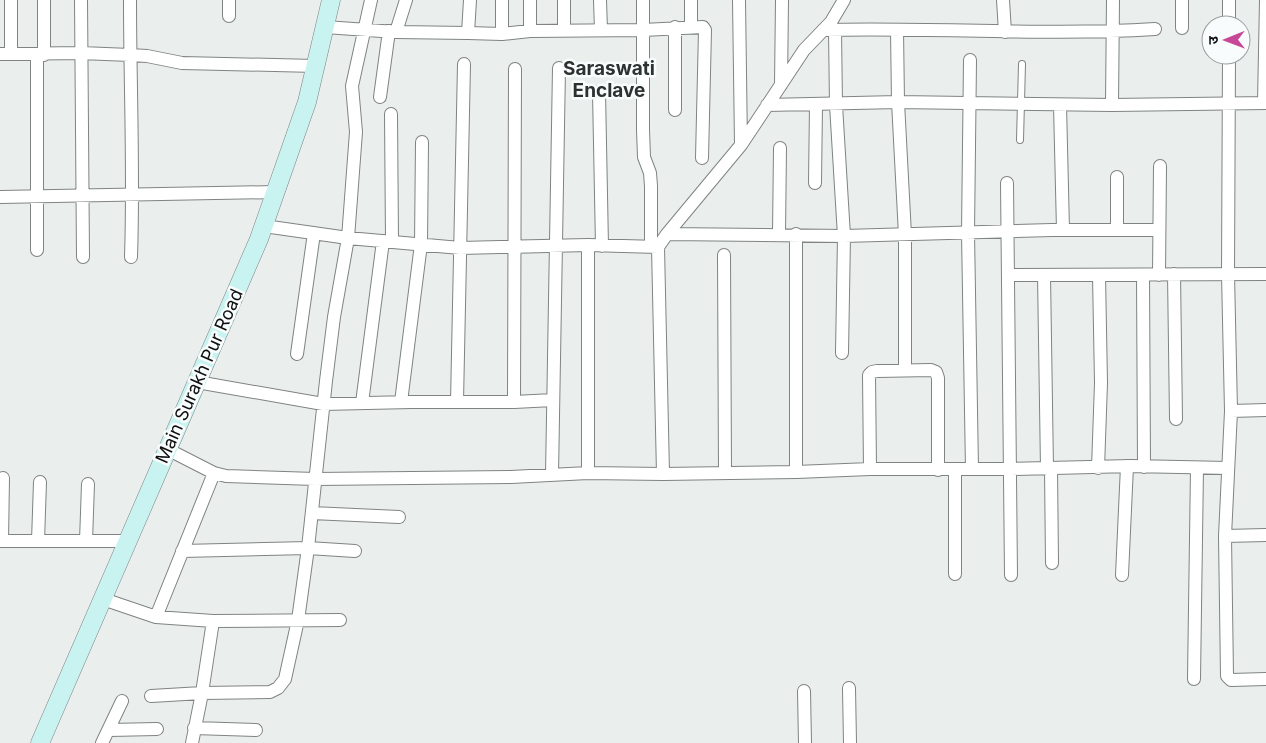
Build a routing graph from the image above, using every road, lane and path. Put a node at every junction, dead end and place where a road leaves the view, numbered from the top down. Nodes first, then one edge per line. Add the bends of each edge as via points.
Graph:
1 (10, 0) edge
2 (44, 0) edge
3 (81, 0) edge
4 (130, 0) edge
5 (229, 0) edge
6 (331, 0) edge
7 (371, 0) edge
8 (406, 0) edge
9 (470, 0) edge
10 (502, 0) edge
11 (530, 0) edge
12 (564, 0) edge
13 (600, 0) edge
14 (643, 0) edge
15 (691, 0) edge
16 (739, 0) edge
17 (782, 0) edge
18 (844, 0) edge
19 (1004, 0) edge
20 (1113, 0) edge
21 (1182, 0) edge
22 (1229, 0) edge
23 (1266, 0) edge
24 (837, 6) edge
25 (1229, 15) edge
26 (229, 16) dead end
27 (691, 26) junction
28 (325, 27) junction
29 (675, 27) junction
30 (1182, 28) dead end
31 (364, 29) junction
32 (1154, 29) dead end
33 (564, 30) junction
34 (601, 30) junction
35 (643, 30) junction
36 (829, 30) junction
37 (897, 30) junction
38 (393, 31) junction
39 (530, 31) junction
40 (1112, 31) junction
41 (1004, 32) junction
42 (468, 34) junction
43 (502, 34) junction
44 (81, 53) junction
45 (5, 54) edge
46 (40, 55) junction
47 (130, 55) junction
48 (970, 60) dead end
49 (464, 64) dead end
50 (1022, 64) dead end
51 (1229, 65) edge
52 (316, 66) junction
53 (515, 68) dead end
54 (560, 68) dead end
55 (780, 85) junction
56 (599, 92) dead end
57 (380, 97) dead end
58 (898, 102) junction
59 (1229, 103) junction
60 (1265, 103) edge
61 (969, 104) junction
62 (767, 105) junction
63 (816, 105) junction
64 (836, 105) junction
65 (1021, 105) junction
66 (1060, 105) junction
67 (1112, 106) junction
68 (675, 110) dead end
69 (391, 114) dead end
70 (1020, 140) dead end
71 (422, 142) dead end
72 (741, 145) junction
73 (780, 148) dead end
74 (702, 158) dead end
75 (1160, 166) dead end
76 (1117, 177) dead end
77 (815, 183) dead end
78 (1007, 184) dead end
79 (276, 192) junction
80 (133, 195) junction
81 (82, 196) junction
82 (0, 197) edge
83 (36, 197) junction
84 (264, 226) junction
85 (1117, 229) junction
86 (1063, 230) junction
87 (1159, 230) junction
88 (1007, 231) junction
89 (314, 233) junction
90 (968, 233) junction
91 (667, 234) junction
92 (780, 234) junction
93 (796, 234) junction
94 (905, 235) junction
95 (844, 236) junction
96 (348, 238) junction
97 (388, 241) junction
98 (421, 244) junction
99 (556, 245) junction
100 (588, 245) junction
101 (602, 246) junction
102 (514, 247) junction
103 (655, 247) junction
104 (460, 248) junction
105 (37, 250) dead end
106 (724, 255) dead end
107 (83, 257) dead end
108 (131, 257) dead end
109 (1174, 274) junction
110 (1228, 274) junction
111 (1266, 274) edge
112 (1008, 275) junction
113 (1044, 275) junction
114 (1099, 275) junction
115 (1143, 275) junction
116 (1159, 275) junction
117 (842, 353) dead end
118 (297, 354) dead end
119 (905, 370) junction
120 (197, 382) junction
121 (553, 400) junction
122 (401, 402) junction
123 (457, 402) junction
124 (514, 402) junction
125 (362, 403) junction
126 (323, 404) junction
127 (1266, 404) edge
128 (1266, 410) edge
129 (1231, 411) junction
130 (1176, 419) dead end
131 (167, 448) junction
132 (1127, 466) junction
133 (1144, 467) junction
134 (1049, 468) junction
135 (1098, 468) junction
136 (1197, 468) junction
137 (1228, 468) junction
138 (870, 469) junction
139 (972, 469) junction
140 (1011, 469) junction
141 (938, 470) junction
142 (955, 470) junction
143 (796, 472) junction
144 (214, 473) junction
145 (588, 473) junction
146 (725, 473) junction
147 (663, 474) junction
148 (552, 475) junction
149 (2, 478) dead end
150 (315, 479) junction
151 (40, 482) dead end
152 (88, 484) dead end
153 (312, 513) junction
154 (398, 518) dead end
155 (1266, 535) edge
156 (1225, 536) junction
157 (1, 541) edge
158 (38, 541) junction
159 (86, 542) junction
160 (128, 542) junction
161 (308, 548) junction
162 (182, 551) junction
163 (355, 551) dead end
164 (1052, 563) dead end
165 (956, 574) dead end
166 (1011, 575) dead end
167 (1122, 575) dead end
168 (103, 599) junction
169 (156, 617) junction
170 (298, 620) junction
171 (340, 620) dead end
172 (213, 621) junction
173 (1194, 679) dead end
174 (1266, 680) edge
175 (849, 688) dead end
176 (804, 691) dead end
177 (202, 692) junction
178 (151, 696) dead end
179 (122, 701) dead end
180 (194, 728) junction
181 (108, 730) junction
182 (157, 730) dead end
183 (256, 730) dead end
184 (40, 743) edge
185 (102, 743) edge
186 (192, 743) edge
187 (805, 743) edge
188 (850, 743) edge

1 - 45 street
2 - 46 street
3 - 44 street
4 - 47 street
5 - 26 street
6 - 28 street, Main Surakh Pur Road
7 - 31 street
8 - 38 street
9 - 42 street
10 - 43 street
11 - 39 street
12 - 33 street
13 - 34 street
14 - 35 street
15 - 27 street
16 - 72 street
17 - 55 street
18 - 24 street
19 - 41 street
20 - 40 street
21 - 30 street
22 - 25 street
23 - 60 street
24 - 36 street
27 - 29 street
27 - 74 street via 705,30
28 - 31 street
28 - 52 street, Main Surakh Pur Road
29 - 35 street
29 - 68 street
31 - 38 street
31 - 96 street via 352,86 356,132
32 - 40 street
33 - 34 street
33 - 39 street
34 - 35 street
35 - 103 street via 643,139 644,157 650,174
36 - 37 street
36 - 55 street via 804,50
36 - 64 street
37 - 41 street
37 - 58 street
38 - 42 street
38 - 57 street
39 - 43 street
40 - 41 street
40 - 67 street
42 - 43 street
44 - 46 street
44 - 47 street
44 - 81 street
45 - 46 street
46 - 83 street
47 - 52 street via 182,64
47 - 80 street
48 - 61 street
49 - 104 street
50 - 65 lane
51 - 59 street
52 - 79 street, Main Surakh Pur Road
53 - 102 street
54 - 99 street
55 - 62 street
56 - 101 street
58 - 61 street
58 - 64 street
58 - 94 street
59 - 60 street
59 - 67 street
59 - 110 street
61 - 65 street
61 - 90 street
62 - 63 street
62 - 72 street
63 - 64 street
63 - 77 street
64 - 95 street
65 - 66 street
65 - 70 lane
66 - 67 street
66 - 86 street
69 - 97 street
71 - 98 street
72 - 91 street
73 - 92 street
75 - 87 street
76 - 85 street
78 - 88 street
79 - 80 street
79 - 84 street, Main Surakh Pur Road
80 - 81 street
80 - 108 street
81 - 83 street
81 - 107 street
82 - 83 street
83 - 105 street
84 - 89 street
84 - 120 street, Main Surakh Pur Road
85 - 86 street
85 - 87 street
86 - 88 street
87 - 116 street
88 - 90 street
88 - 112 street
89 - 96 street
89 - 118 street
90 - 94 street
90 - 139 street
91 - 92 street
91 - 103 street
92 - 93 street
93 - 95 street
93 - 143 street
94 - 95 street
94 - 119 street
95 - 117 street
96 - 97 street
96 - 126 street
97 - 98 street
97 - 125 street
98 - 104 street
98 - 122 street
99 - 100 street
99 - 102 street
99 - 121 street
100 - 101 street
100 - 145 street
101 - 103 street
102 - 104 street
102 - 124 street
103 - 147 street
104 - 123 street
106 - 146 street
109 - 110 street
109 - 116 street
109 - 130 street
110 - 111 street
110 - 129 street
112 - 113 street
112 - 140 street
113 - 114 street
113 - 134 street
114 - 115 street
114 - 135 street via 1101,383
115 - 116 street
115 - 133 street
119 - 138 street via 877,371 870,375
119 - 141 street via 931,370 938,378
120 - 126 street
120 - 131 street, Main Surakh Pur Road
121 - 124 street
121 - 148 street
122 - 123 street
122 - 125 street
123 - 124 street
125 - 126 street
126 - 150 street
127 - 128 street
128 - 129 street
129 - 137 street
131 - 144 street
131 - 160 street, Main Surakh Pur Road
132 - 133 street
132 - 135 street
132 - 167 street
133 - 136 street
134 - 135 street
134 - 140 street
134 - 164 street
136 - 137 street
136 - 173 street
137 - 156 street
138 - 141 street
138 - 143 street
139 - 140 street
139 - 142 street
140 - 166 street
141 - 142 street
142 - 165 street
143 - 146 street
144 - 150 street
144 - 162 street
145 - 147 street
145 - 148 street
146 - 147 street
148 - 150 street
149 - 157 street
150 - 153 street
151 - 158 street
152 - 159 street
153 - 154 street
153 - 161 street
155 - 156 street
156 - 174 street via 1228,676 1231,680
157 - 158 street
158 - 159 street
159 - 160 street
160 - 168 street, Main Surakh Pur Road
161 - 162 street
161 - 163 street
161 - 170 street
162 - 169 street
168 - 169 street
168 - 184 street, Main Surakh Pur Road
169 - 172 street
170 - 171 street
170 - 172 street
170 - 177 street via 285,679 278,688 270,692
172 - 177 street
175 - 188 street
176 - 187 street
177 - 178 street
177 - 180 street
179 - 181 street
180 - 183 street
180 - 186 street
181 - 182 street
181 - 185 street

